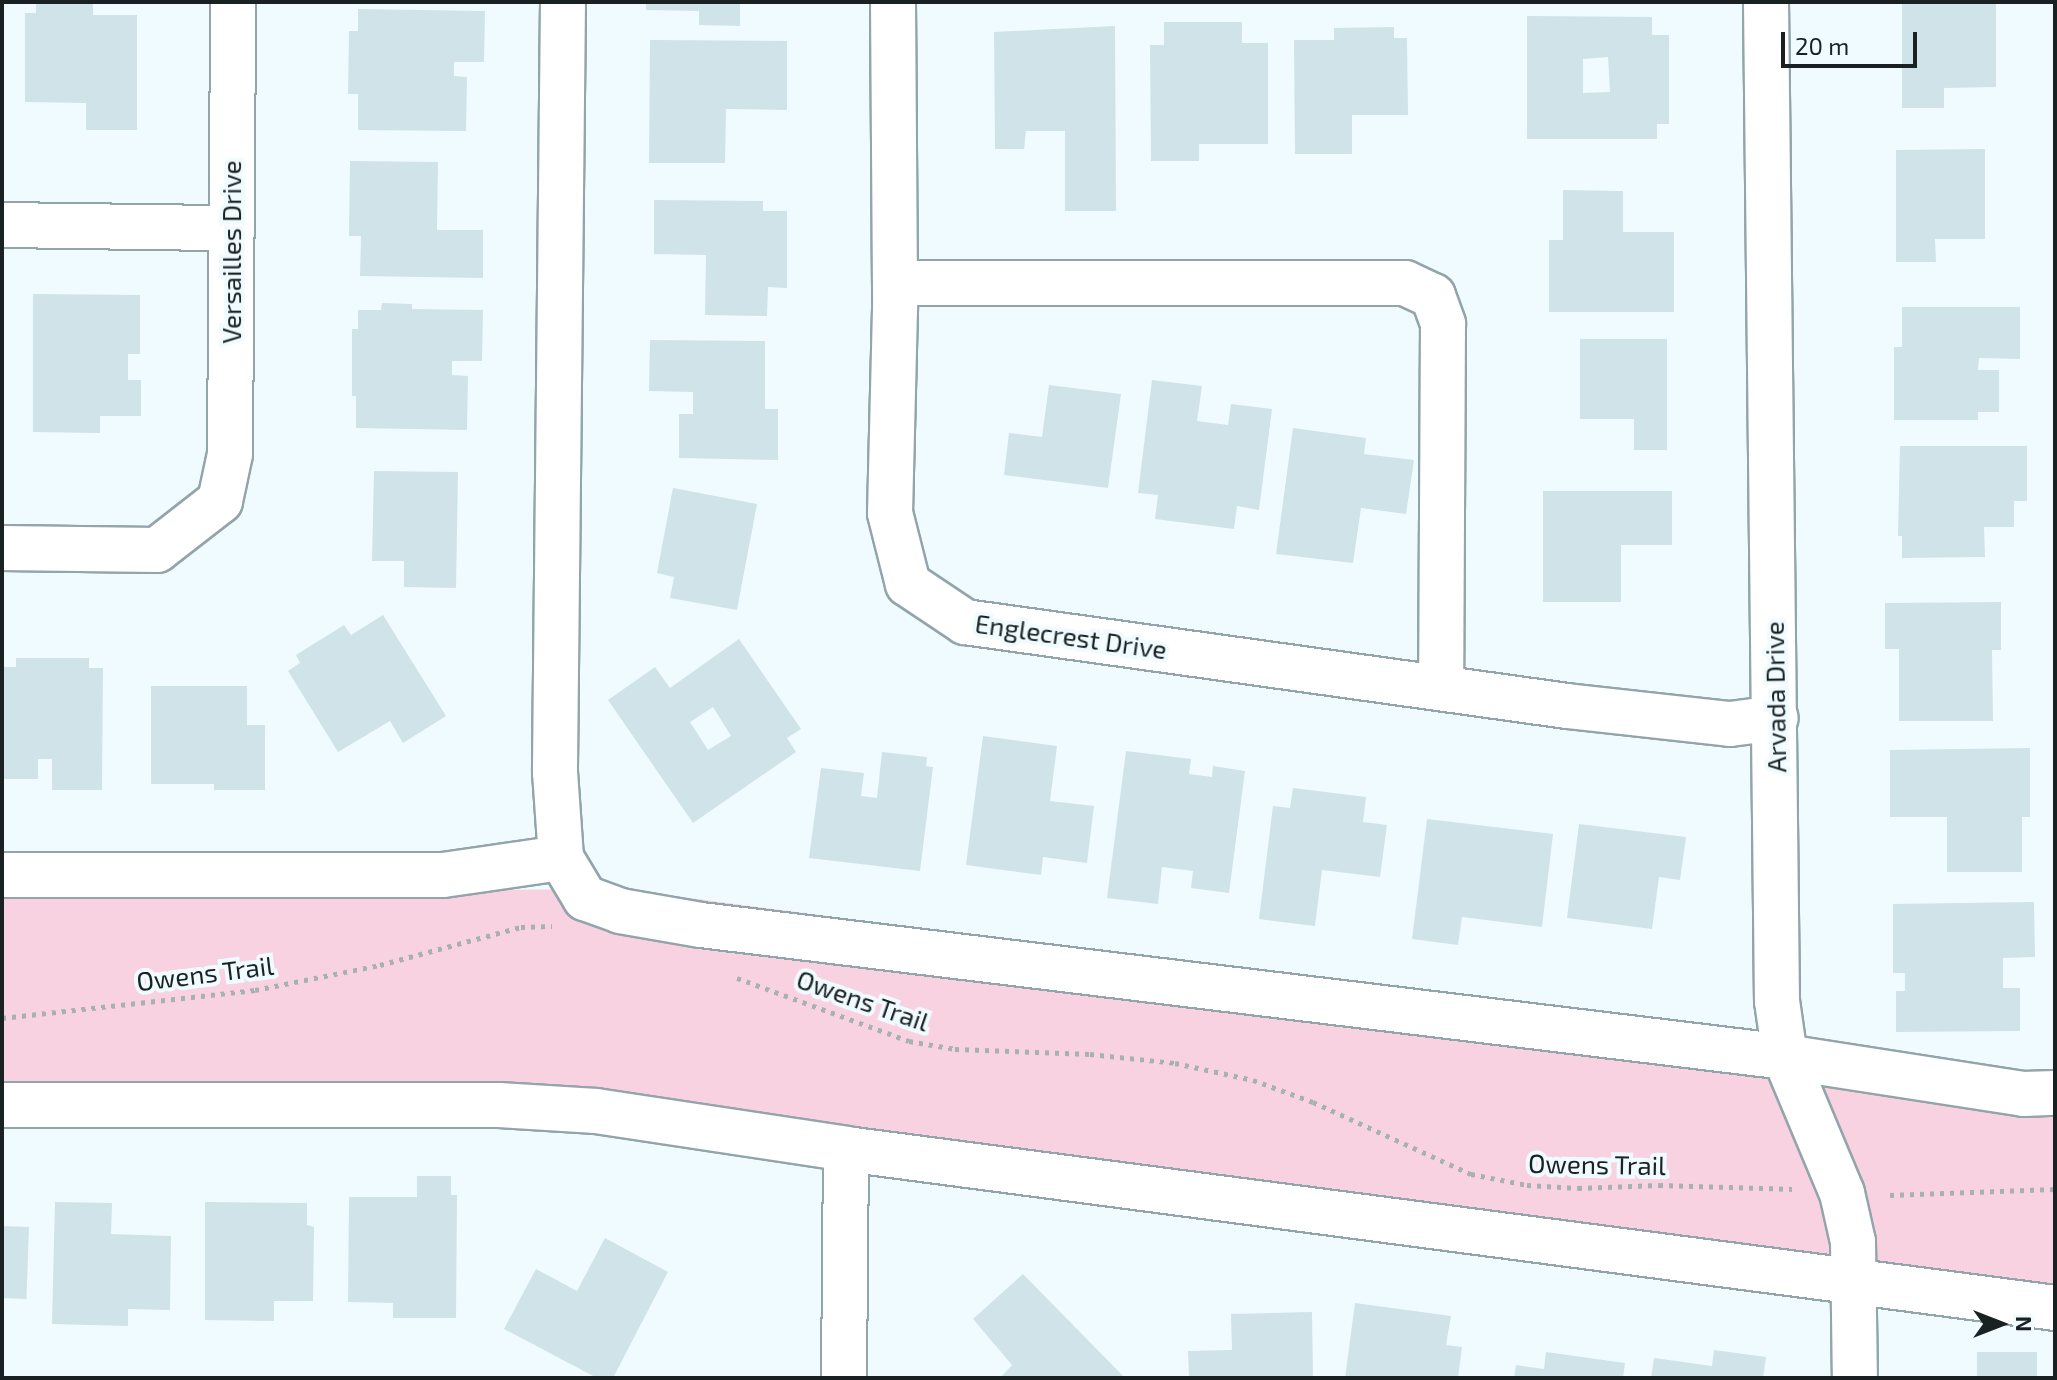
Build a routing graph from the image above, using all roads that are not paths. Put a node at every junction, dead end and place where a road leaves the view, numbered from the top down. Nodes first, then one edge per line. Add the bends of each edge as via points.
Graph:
1 (233, 2) edge
2 (563, 2) edge
3 (893, 2) edge
4 (1766, 2) edge
5 (2, 225) edge
6 (231, 228) junction
7 (895, 283) junction
8 (2, 548) edge
9 (1441, 688) junction
10 (1776, 718) junction
11 (561, 858) junction
12 (2, 875) edge
13 (1785, 1057) junction
14 (2055, 1093) edge
15 (2, 1105) edge
16 (846, 1149) junction
17 (1855, 1281) junction
18 (2055, 1308) edge
19 (844, 1378) edge
20 (1855, 1378) edge

1 - 6 street, Versailles Drive
2 - 11 street via 555,772
3 - 7 street, Englecrest Drive
4 - 10 street, Arvada Drive
5 - 6 street
6 - 8 street, Versailles Drive via 230,454 220,501 157,550
7 - 9 street, Englecrest Drive via 890,513 908,584 965,622
7 - 9 street via 1405,283 1433,296 1443,324
9 - 10 street, Englecrest Drive via 1730,724
10 - 13 street, Arvada Drive via 1777,1001
11 - 12 street via 443,875
11 - 13 street via 585,898 620,911 687,923
13 - 14 street via 2023,1094
13 - 17 street, Arvada Drive via 1842,1193
15 - 16 street via 499,1105 596,1111
16 - 17 street
16 - 19 street
17 - 18 street
17 - 20 street, Arvada Drive

